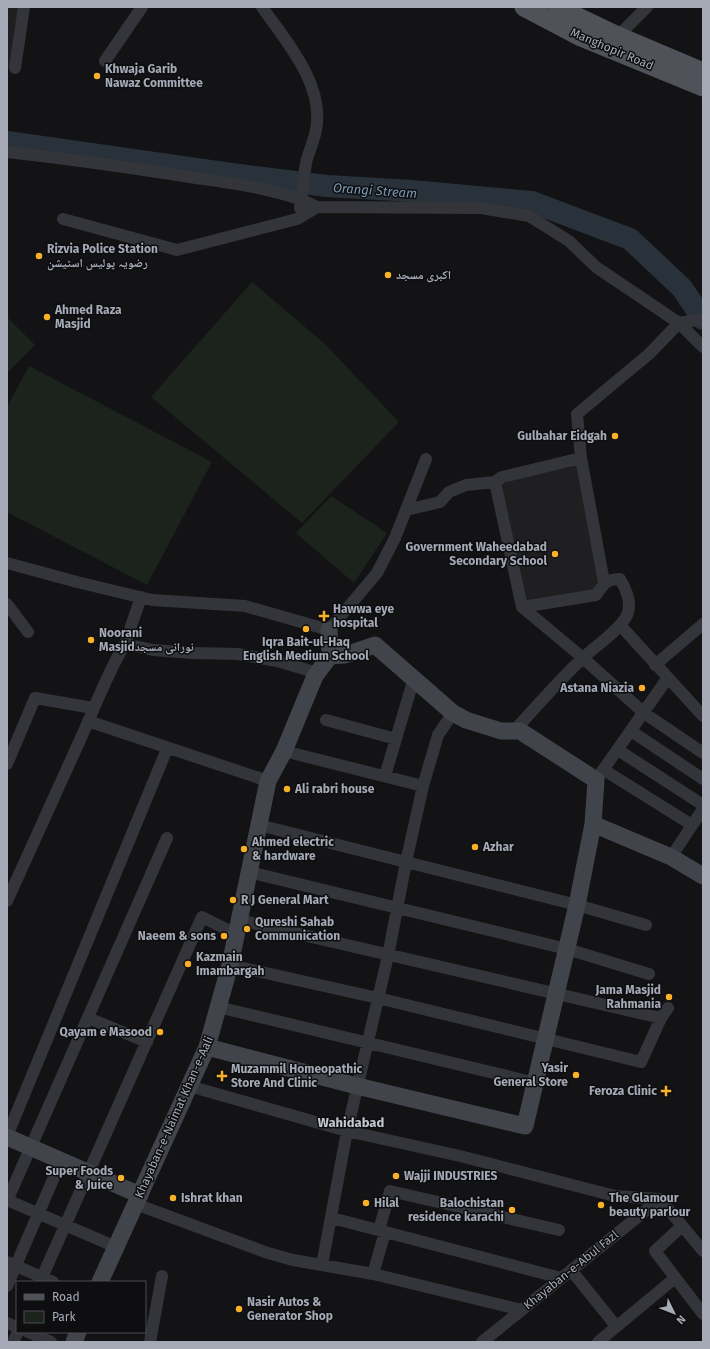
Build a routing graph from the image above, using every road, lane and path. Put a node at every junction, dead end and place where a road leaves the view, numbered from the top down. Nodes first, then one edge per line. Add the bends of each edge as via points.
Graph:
1 (24, 7) edge
2 (142, 7) edge
3 (262, 7) edge
4 (524, 7) edge
5 (647, 7) edge
6 (560, 8) edge
7 (618, 36) junction
8 (105, 60) dead end
9 (15, 68) dead end
10 (703, 72) edge
11 (703, 87) edge
12 (7, 152) edge
13 (301, 200) junction
14 (317, 207) junction
15 (63, 219) dead end
16 (297, 219) junction
17 (703, 319) edge
18 (679, 323) junction
19 (703, 347) edge
20 (581, 458) junction
21 (426, 459) dead end
22 (495, 482) junction
23 (406, 510) junction
24 (7, 563) edge
25 (604, 582) junction
26 (141, 597) junction
27 (7, 604) edge
28 (522, 607) junction
29 (703, 624) edge
30 (620, 625) junction
31 (329, 630) junction
32 (28, 632) dead end
33 (125, 644) junction
34 (330, 656) junction
35 (583, 658) junction
36 (655, 665) junction
37 (318, 673) junction
38 (414, 678) junction
39 (667, 679) junction
40 (93, 708) junction
41 (452, 713) junction
42 (644, 713) junction
43 (702, 714) edge
44 (326, 720) dead end
45 (88, 721) junction
46 (514, 731) junction
47 (631, 731) junction
48 (396, 739) junction
49 (167, 749) junction
50 (618, 750) junction
51 (284, 751) junction
52 (703, 753) edge
53 (7, 764) edge
54 (600, 775) junction
55 (385, 776) junction
56 (703, 779) edge
57 (268, 781) junction
58 (423, 786) junction
59 (703, 805) edge
60 (703, 808) edge
61 (593, 824) junction
62 (259, 825) junction
63 (692, 825) junction
64 (167, 838) dead end
65 (671, 857) junction
66 (406, 862) junction
67 (249, 872) junction
68 (703, 876) edge
69 (7, 901) edge
70 (577, 905) junction
71 (397, 909) junction
72 (646, 925) dead end
73 (238, 927) junction
74 (567, 949) junction
75 (388, 956) junction
76 (230, 965) junction
77 (649, 974) dead end
78 (558, 994) junction
79 (378, 998) junction
80 (218, 1007) junction
81 (88, 1018) junction
82 (547, 1040) junction
83 (147, 1042) junction
84 (368, 1042) junction
85 (207, 1048) junction
86 (536, 1083) junction
87 (189, 1086) junction
88 (357, 1086) junction
89 (347, 1131) junction
90 (7, 1137) edge
91 (31, 1147) junction
92 (61, 1161) junction
93 (88, 1173) junction
94 (660, 1199) junction
95 (7, 1200) edge
96 (138, 1200) junction
97 (38, 1214) junction
98 (332, 1218) junction
99 (65, 1226) junction
100 (682, 1226) junction
101 (559, 1230) dead end
102 (382, 1231) junction
103 (116, 1248) junction
104 (703, 1251) edge
105 (11, 1264) edge
106 (322, 1265) junction
107 (571, 1270) junction
108 (372, 1274) junction
109 (162, 1276) dead end
110 (561, 1278) junction
111 (675, 1278) junction
112 (45, 1280) edge
113 (100, 1281) edge
114 (7, 1286) edge
115 (522, 1310) junction
116 (703, 1314) edge
117 (616, 1326) junction
118 (18, 1333) edge
119 (30, 1333) edge
120 (13, 1342) edge
121 (51, 1342) edge
122 (150, 1342) edge
123 (482, 1342) edge
124 (598, 1342) edge

1 - 9 street
2 - 8 street
3 - 13 street via 297,55 312,87 316,104 316,129 307,160
4 - 11 main road, Manghopir Road via 581,37
5 - 7 street
6 - 7 main road, Manghopir Road
7 - 10 main road, Manghopir Road
12 - 13 street via 86,160 245,185
13 - 14 street
13 - 16 street
14 - 16 street
14 - 18 street via 481,208 529,216 569,241 596,267
15 - 16 street via 177,250
17 - 18 street
18 - 19 street
18 - 20 street via 650,354 576,414
20 - 22 street via 502,477
20 - 25 street
21 - 23 street
22 - 23 street via 466,485 448,492 440,502
22 - 28 street
23 - 31 street via 377,573
24 - 26 street
25 - 28 street via 596,595
25 - 30 street via 620,579 627,592 627,616
26 - 31 street via 152,600 246,606
26 - 33 street
27 - 32 street
28 - 35 street
29 - 36 street
30 - 35 street
30 - 36 street
31 - 34 street
33 - 37 street via 153,650 238,654 277,661
33 - 40 street
34 - 37 street, Khayaban-e-Naimat Khan-e-Aali
34 - 38 street via 345,655 375,645
35 - 42 street
35 - 46 street
36 - 39 street
37 - 51 street, Khayaban-e-Naimat Khan-e-Aali
38 - 41 street
38 - 48 street
39 - 42 street
39 - 43 street
40 - 45 street
40 - 53 street via 35,698
41 - 46 street via 501,731
41 - 58 street via 438,735
42 - 47 street
42 - 52 street
44 - 48 street
45 - 49 street
45 - 69 street
46 - 54 street via 520,731
47 - 50 street
47 - 56 street
48 - 55 street
49 - 57 street
49 - 90 street
50 - 54 street
50 - 59 street
51 - 55 street
51 - 57 street, Khayaban-e-Naimat Khan-e-Aali
54 - 61 street
54 - 63 street
55 - 58 street
57 - 62 street, Khayaban-e-Naimat Khan-e-Aali
58 - 66 street
60 - 63 street
61 - 65 street
61 - 70 street
62 - 66 street
62 - 67 street, Khayaban-e-Naimat Khan-e-Aali
63 - 65 street
64 - 81 street
65 - 68 street
66 - 70 street
66 - 71 street
67 - 71 street
67 - 73 street, Khayaban-e-Naimat Khan-e-Aali
70 - 72 street
70 - 74 street
71 - 74 street
71 - 75 street
73 - 75 street
73 - 76 street, Khayaban-e-Naimat Khan-e-Aali
73 - 83 street via 202,917
74 - 77 street
74 - 78 street
75 - 78 street
75 - 79 street
76 - 79 street
76 - 80 street, Khayaban-e-Naimat Khan-e-Aali
78 - 82 street
78 - 82 street via 665,1013 641,1062
79 - 82 street
79 - 84 street
80 - 84 street
80 - 85 street, Khayaban-e-Naimat Khan-e-Aali
81 - 83 street
81 - 91 street
82 - 86 street
83 - 93 street
84 - 86 street
84 - 88 street
85 - 87 street, Khayaban-e-Naimat Khan-e-Aali
85 - 88 street
86 - 88 street via 525,1126
87 - 89 street
87 - 96 street, Khayaban-e-Naimat Khan-e-Aali
88 - 89 street
89 - 94 street via 460,1156 615,1196
89 - 98 street
90 - 91 street
91 - 92 street
91 - 95 street
92 - 93 street
92 - 97 street
93 - 96 street
93 - 99 street
94 - 100 street
94 - 107 street, Khayaban-e-Abul Fazl
95 - 97 street
96 - 103 street, Khayaban-e-Naimat Khan-e-Aali
96 - 106 street via 268,1253
97 - 99 street
97 - 105 street
98 - 102 street
98 - 106 street
99 - 103 street
99 - 112 street
100 - 104 street
100 - 111 street via 655,1251
101 - 102 street via 390,1191
102 - 108 street
102 - 110 street
103 - 113 street, Khayaban-e-Naimat Khan-e-Aali
105 - 112 street
105 - 114 street
106 - 108 street
107 - 110 street, Khayaban-e-Abul Fazl
107 - 117 street
108 - 115 street
109 - 122 street
110 - 115 street, Khayaban-e-Abul Fazl
111 - 116 street
111 - 117 street
115 - 123 street, Khayaban-e-Abul Fazl
117 - 124 street
118 - 120 street
119 - 121 street

